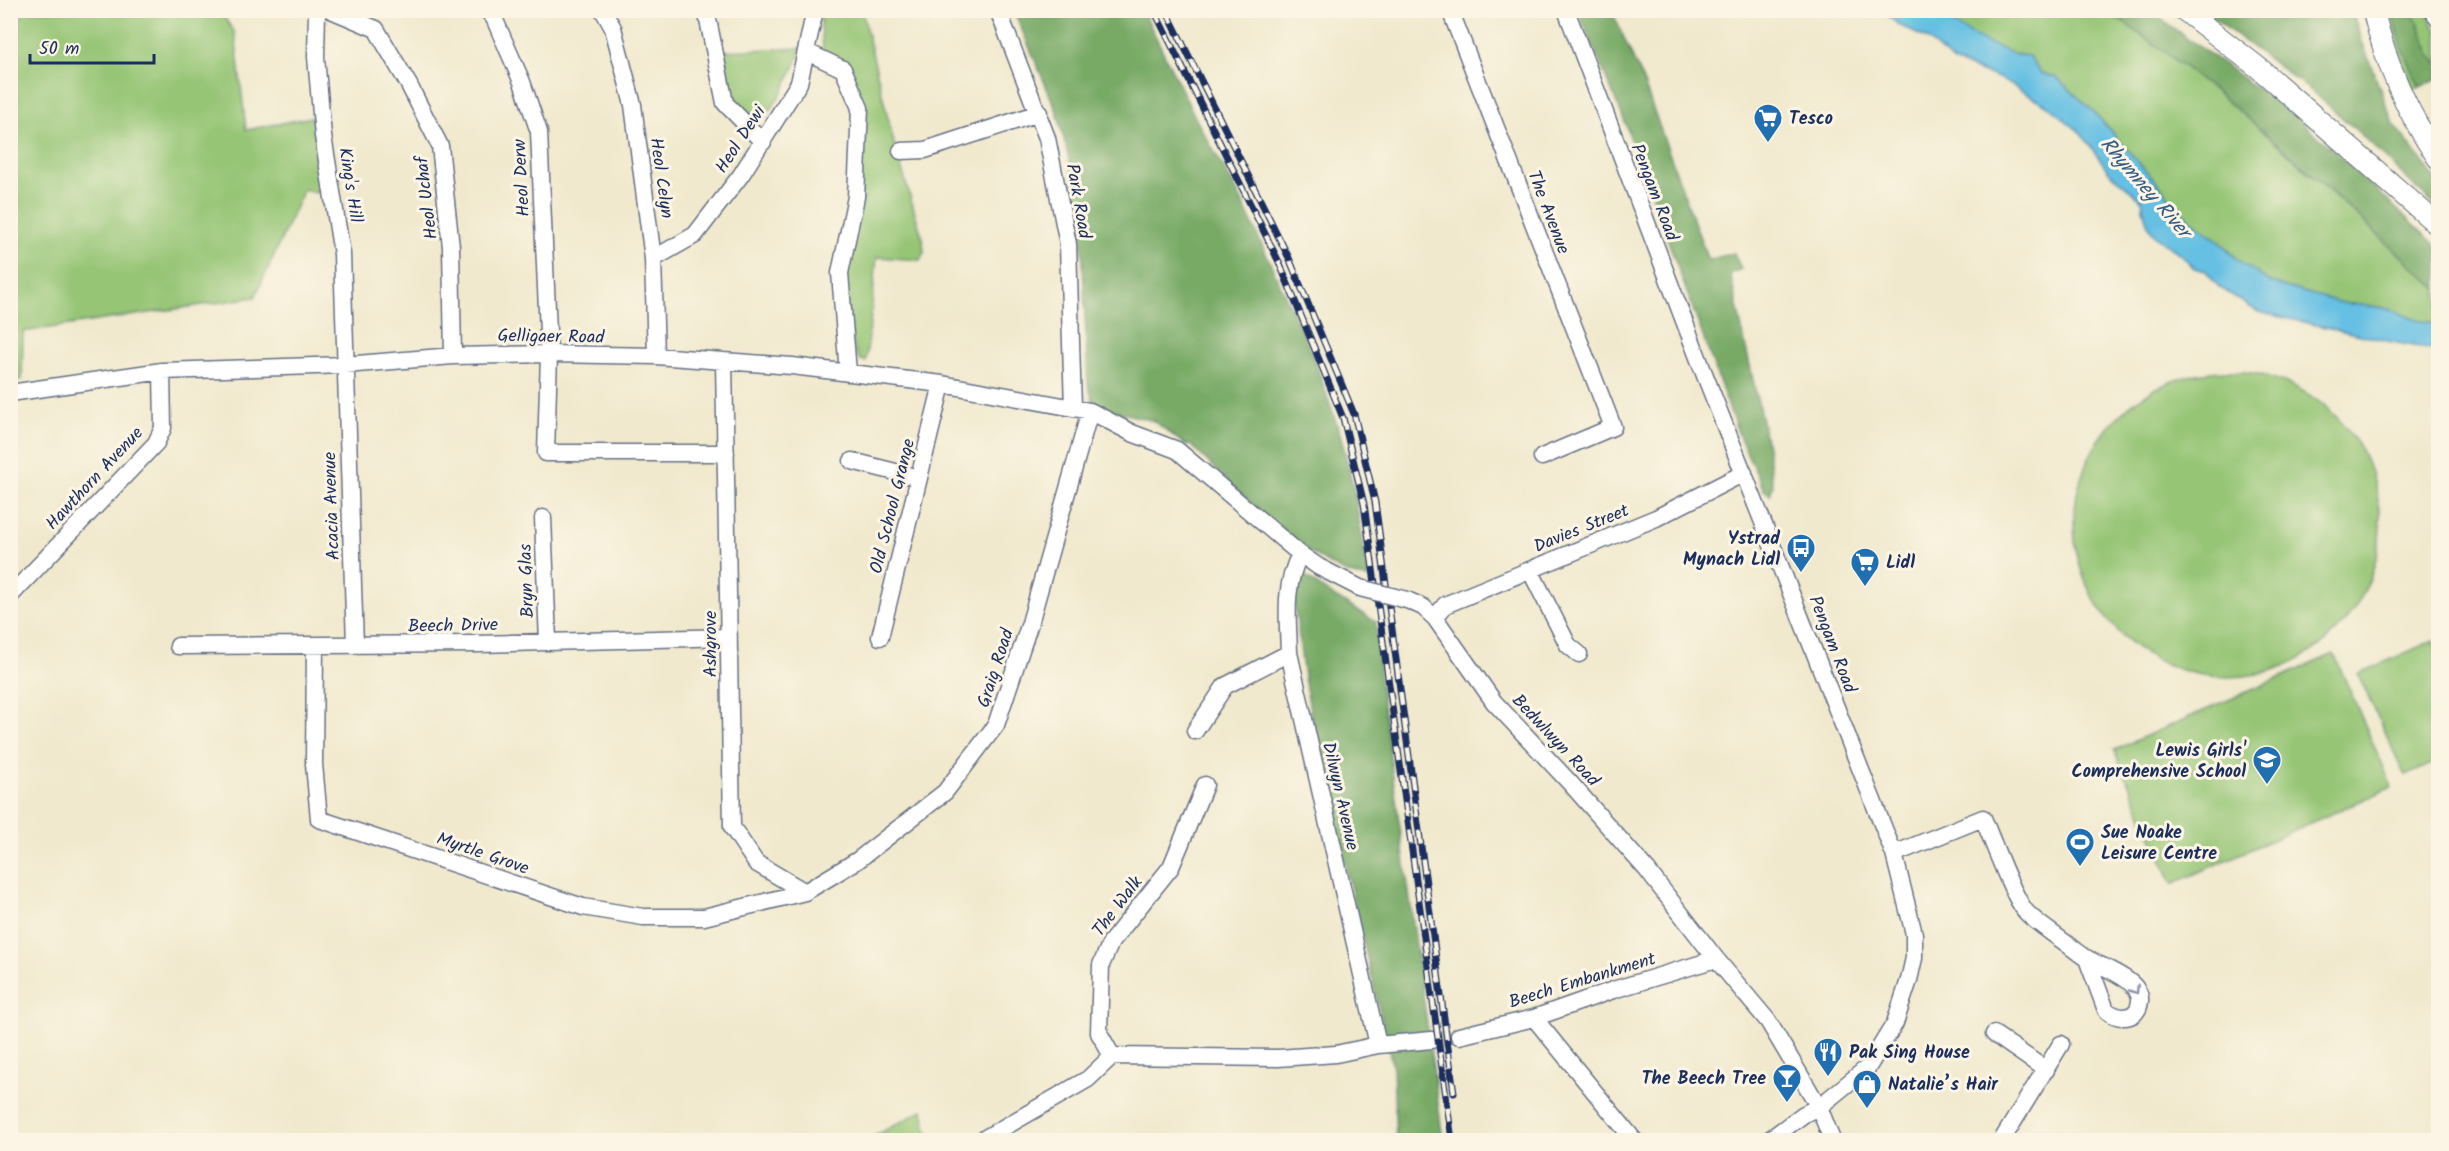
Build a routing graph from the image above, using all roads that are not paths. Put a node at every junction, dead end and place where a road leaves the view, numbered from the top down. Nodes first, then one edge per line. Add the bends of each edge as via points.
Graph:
1 (317, 10) edge
2 (331, 10) edge
3 (487, 10) edge
4 (603, 10) edge
5 (706, 10) edge
6 (815, 10) edge
7 (998, 10) edge
8 (1450, 10) edge
9 (1566, 10) edge
10 (2184, 10) edge
11 (2373, 10) edge
12 (2433, 10) edge
13 (2439, 19) edge
14 (807, 52) junction
15 (1039, 113) junction
16 (763, 142) junction
17 (901, 152) dead end
18 (2439, 158) edge
19 (2439, 225) edge
20 (653, 259) junction
21 (549, 354) junction
22 (453, 356) junction
23 (656, 356) junction
24 (724, 361) junction
25 (345, 365) junction
26 (162, 371) junction
27 (848, 373) junction
28 (942, 384) junction
29 (10, 393) edge
30 (1073, 408) junction
31 (1090, 411) junction
32 (726, 453) junction
33 (1542, 457) dead end
34 (852, 461) dead end
35 (1744, 474) junction
36 (919, 478) junction
37 (543, 518) dead end
38 (1300, 554) junction
39 (1530, 570) junction
40 (11, 594) edge
41 (1435, 618) junction
42 (729, 637) junction
43 (880, 637) dead end
44 (548, 642) junction
45 (355, 645) junction
46 (178, 646) dead end
47 (315, 646) junction
48 (1289, 653) junction
49 (1579, 654) dead end
50 (1195, 731) dead end
51 (1205, 785) dead end
52 (1894, 854) junction
53 (805, 892) junction
54 (1716, 959) junction
55 (2087, 959) dead end
56 (1534, 1018) junction
57 (1994, 1034) dead end
58 (1459, 1036) tunnel mouth
59 (1432, 1040) tunnel mouth
60 (2061, 1044) dead end
61 (1378, 1045) junction
62 (1112, 1056) junction
63 (2046, 1070) junction
64 (1819, 1107) junction
65 (1003, 1135) edge
66 (982, 1140) edge
67 (1634, 1140) edge
68 (1769, 1140) edge
69 (1832, 1140) edge
70 (2002, 1140) edge

1 - 25 street, King's Hill via 316,57 323,136 342,254
2 - 22 street, Heol Uchaf via 376,30 440,146 451,247
3 - 21 street, Heol Derw via 522,82 539,132
4 - 20 street, Heol Celyn via 613,28 633,105
5 - 16 street via 725,103
6 - 14 street, Heol Dewi
7 - 15 street, Park Road
8 - 33 street, The Avenue via 1613,427
9 - 35 street, Pengam Road
10 - 19 main road via 2260,69
11 - 18 main road via 2402,99
12 - 13 street
14 - 16 street, Heol Dewi via 800,83
14 - 27 street via 843,69 860,108 856,197 840,273
15 - 17 street via 925,150
15 - 30 street, Park Road via 1068,244
16 - 20 street, Heol Dewi via 695,235
20 - 23 street, Heol Celyn
21 - 22 street, Gelligaer Road
21 - 23 street, Gelligaer Road
21 - 32 street, Heol Derw via 546,453
22 - 25 street, Gelligaer Road
23 - 24 street, Gelligaer Road
24 - 27 street, Gelligaer Road
24 - 32 street, Ashgrove
25 - 26 street, Gelligaer Road
25 - 45 street, Acacia Avenue
26 - 29 street, Gelligaer Road
26 - 40 street, Hawthorn Avenue via 163,428 156,443
27 - 28 street, Gelligaer Road
28 - 30 street, Gelligaer Road
28 - 36 street, Old School Grange
30 - 31 street, Gelligaer Road
31 - 38 street, Bedwlwyn Road via 1177,450
31 - 53 street, Graig Road via 1037,600 996,725 945,792 858,860
32 - 42 street, Ashgrove
34 - 36 street
35 - 39 street, Davies Street via 1656,518
35 - 52 street, Pengam Road
36 - 43 street, Old School Grange
37 - 44 street, Bryn Glas
38 - 41 street, Bedwlwyn Road, bridge via 1360,588 1424,607
38 - 48 street, Dilwyn Avenue via 1291,573 1288,594
39 - 41 street, Davies Street via 1445,605
39 - 49 street via 1568,645
41 - 54 street, Bedwlwyn Road via 1494,702 1647,870
42 - 44 street, Beech Drive
42 - 53 street, Ashgrove via 732,827 756,863
44 - 45 street, Beech Drive
45 - 47 street, Beech Drive
46 - 47 street, Beech Drive
47 - 53 street, Myrtle Grove via 314,764 319,819 583,907 643,917 704,917
48 - 50 street via 1225,686
48 - 61 street, Dilwyn Avenue
51 - 62 street, The Walk via 1171,867 1111,942 1101,965 1099,1033
52 - 55 street via 1983,818 2026,912
52 - 64 street, Pengam Road via 1914,934 1909,980 1895,1023 1868,1067
54 - 56 street, Beech Embankment
54 - 64 street, Bedwlwyn Road via 1768,1021
56 - 58 street, Beech Embankment
56 - 67 street
57 - 63 street
59 - 61 street
60 - 63 street
61 - 62 street via 1336,1054 1278,1058
62 - 65 street via 1088,1079
63 - 70 street
64 - 68 street, Pengam Road
64 - 69 street, Bedwlwyn Road
65 - 66 street

